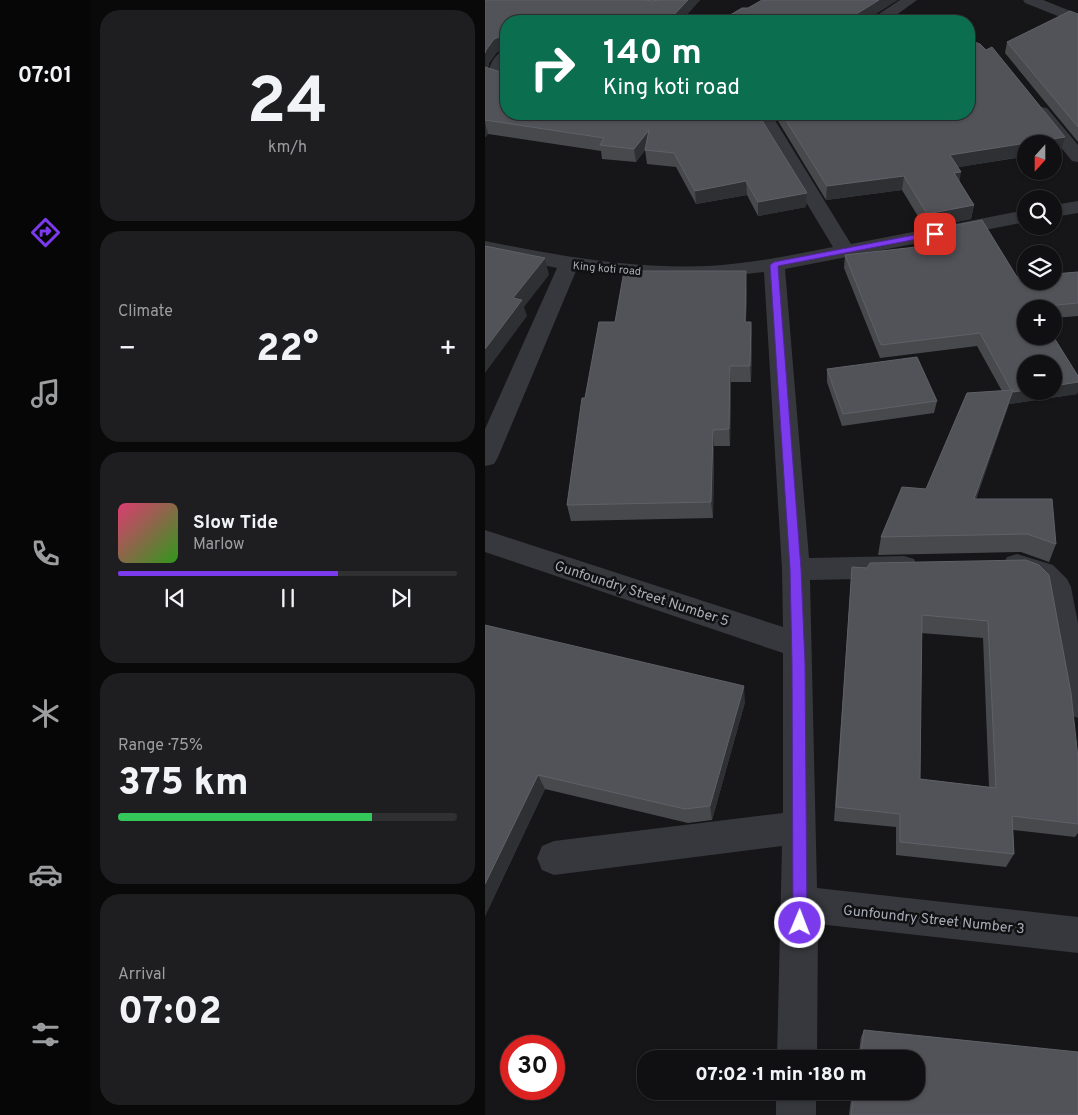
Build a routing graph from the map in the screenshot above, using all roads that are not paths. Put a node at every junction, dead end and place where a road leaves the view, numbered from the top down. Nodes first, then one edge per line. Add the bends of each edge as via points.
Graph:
1 (910, 0) edge
2 (1030, 0) edge
3 (886, 15) edge
4 (1078, 20) edge
5 (485, 57) edge
6 (500, 57) edge
7 (500, 62) edge
8 (500, 78) edge
9 (1030, 98) edge
10 (766, 120) edge
11 (1078, 157) edge
12 (1078, 207) edge
13 (1062, 210) edge
14 (1017, 218) edge
15 (485, 247) edge
16 (845, 251) junction
17 (569, 264) junction
18 (774, 265) junction
19 (485, 458) edge
20 (485, 541) edge
21 (932, 566) edge
22 (992, 566) edge
23 (796, 569) junction
24 (798, 646) junction
25 (1078, 704) edge
26 (800, 827) junction
27 (554, 858) dead end
28 (801, 904) junction
29 (1078, 936) edge
30 (797, 1050) edge
31 (796, 1100) edge
32 (796, 1115) edge

1 - 3 street
2 - 4 street
5 - 6 street
7 - 8 street via 495,76
9 - 11 street
10 - 16 street
12 - 13 street
14 - 16 street, King koti road
15 - 17 street, King koti road
16 - 18 street, King koti road
17 - 18 street, King koti road via 660,272 709,272
17 - 19 street
18 - 23 street
20 - 24 street, Gunfoundry Street Number 5
21 - 23 street
22 - 25 street via 1021,565 1043,572 1057,587
23 - 24 street
24 - 26 street
26 - 27 street
26 - 28 street
28 - 29 street, Gunfoundry Street Number 3
28 - 30 street
31 - 32 street

